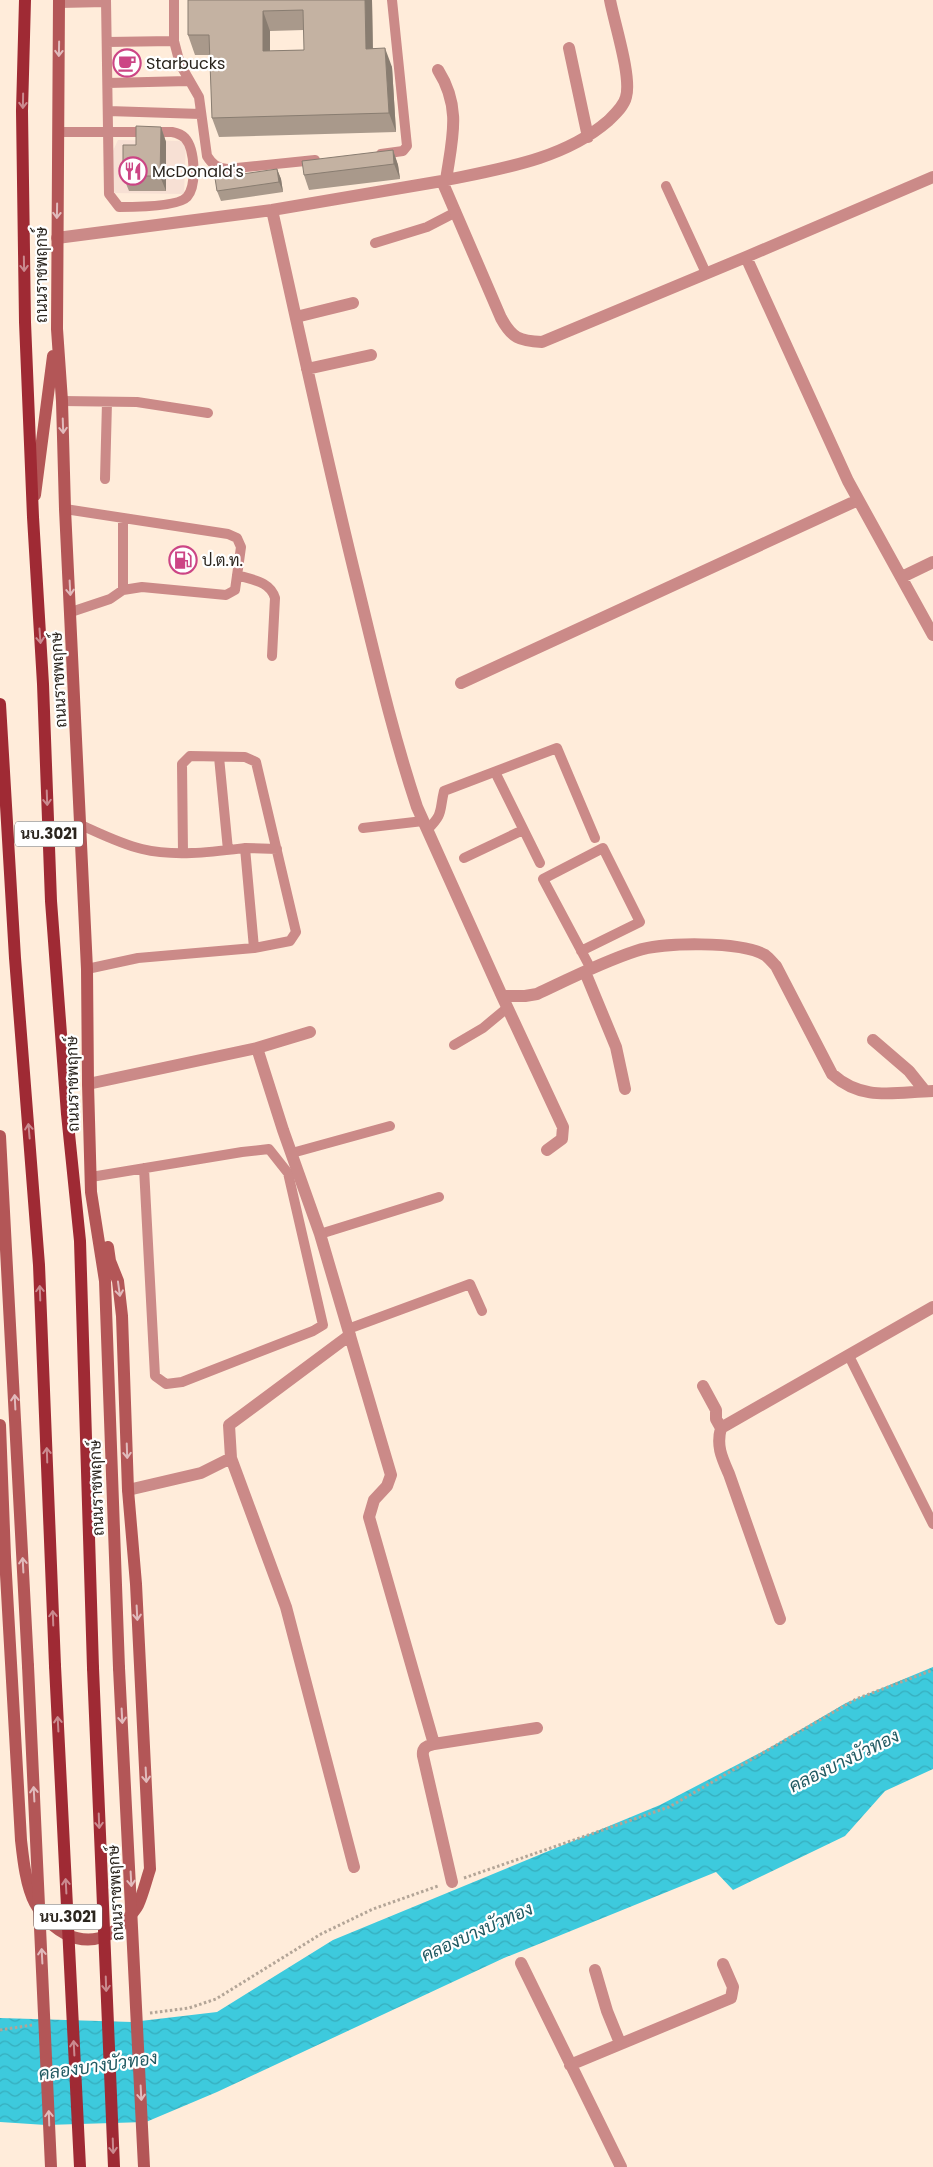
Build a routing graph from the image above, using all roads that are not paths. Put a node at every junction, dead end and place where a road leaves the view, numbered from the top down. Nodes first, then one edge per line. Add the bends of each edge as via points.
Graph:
1 (25, 0) edge
2 (174, 0) edge
3 (392, 0) edge
4 (610, 0) edge
5 (59, 1) edge
6 (106, 1) edge
7 (174, 41) junction
8 (107, 42) junction
9 (569, 48) dead end
10 (438, 70) dead end
11 (188, 81) junction
12 (108, 83) junction
13 (108, 111) junction
14 (202, 114) junction
15 (58, 132) junction
16 (108, 132) junction
17 (588, 137) junction
18 (368, 155) edge
19 (321, 160) edge
20 (933, 177) edge
21 (444, 181) junction
22 (666, 186) dead end
23 (272, 210) junction
24 (456, 212) junction
25 (57, 238) junction
26 (375, 243) dead end
27 (746, 257) junction
28 (706, 273) junction
29 (353, 303) dead end
30 (296, 317) junction
31 (57, 329) junction
32 (371, 355) dead end
33 (307, 369) junction
34 (62, 401) junction
35 (107, 402) junction
36 (208, 413) dead end
37 (105, 479) dead end
38 (858, 500) junction
39 (65, 510) junction
40 (33, 517) junction
41 (123, 518) junction
42 (933, 562) edge
43 (238, 575) junction
44 (902, 577) junction
45 (123, 590) junction
46 (71, 612) junction
47 (933, 636) edge
48 (272, 656) dead end
49 (461, 683) dead end
50 (0, 704) edge
51 (219, 757) junction
52 (495, 772) junction
53 (81, 825) junction
54 (425, 825) junction
55 (363, 828) dead end
56 (524, 830) junction
57 (595, 838) dead end
58 (245, 848) junction
59 (277, 849) junction
60 (228, 850) junction
61 (183, 853) junction
62 (464, 858) dead end
63 (540, 863) dead end
64 (254, 948) junction
65 (581, 951) junction
66 (87, 969) junction
67 (588, 971) junction
68 (502, 996) junction
69 (507, 1008) junction
70 (310, 1032) dead end
71 (873, 1040) dead end
72 (454, 1045) dead end
73 (257, 1048) junction
74 (88, 1084) junction
75 (625, 1089) dead end
76 (929, 1091) edge
77 (390, 1126) dead end
78 (0, 1136) edge
79 (547, 1150) dead end
80 (292, 1153) junction
81 (144, 1168) junction
82 (91, 1177) junction
83 (91, 1192) junction
84 (439, 1197) dead end
85 (320, 1234) junction
86 (933, 1307) edge
87 (482, 1311) dead end
88 (349, 1332) junction
89 (849, 1356) junction
90 (703, 1386) dead end
91 (0, 1425) edge
92 (720, 1428) junction
93 (230, 1458) junction
94 (128, 1490) junction
95 (933, 1524) edge
96 (780, 1619) dead end
97 (536, 1728) dead end
98 (434, 1744) junction
99 (354, 1867) dead end
100 (452, 1882) road end
101 (521, 1963) dead end
102 (723, 1964) dead end
103 (595, 1970) dead end
104 (620, 2043) junction
105 (570, 2064) junction
106 (51, 2167) edge
107 (80, 2167) edge
108 (114, 2167) edge
109 (144, 2167) edge
110 (621, 2167) edge

1 -> 40 main road, ถนนราชพฤกษ์ / นบ.3021 via 22,112 25,322
2 - 7 lane
3 - 18 lane via 406,146 403,151
4 - 17 street via 627,79 626,97 618,112
5 - 6 lane
5 -> 15 main road, ถนนราชพฤกษ์ / นบ.3021
6 - 8 lane
7 - 8 lane
7 - 11 lane
8 - 12 lane
9 - 17 street
10 - 21 street via 454,110
11 - 12 lane
11 - 14 lane via 199,97
12 - 13 lane
13 - 14 lane
13 - 16 lane
14 - 19 lane via 206,156 219,168
15 - 16 lane
15 -> 25 main road, ถนนราชพฤกษ์ / นบ.3021
16 - 16 lane via 109,194 120,207 181,201 187,196 194,170 187,139 172,132
17 - 21 street via 554,153
20 - 27 street
21 - 23 street
21 - 24 street
22 - 28 lane
23 - 25 street
23 - 30 street
24 - 26 lane via 427,227
24 - 28 street via 500,318 509,332 523,341 542,342
25 - 31 main road, ถนนราชพฤกษ์ / นบ.3021
27 - 28 street
27 - 38 street
29 - 30 street
30 - 33 street
31 - 34 main road, ถนนราชพฤกษ์ / นบ.3021
31 - 40 main road
32 - 33 street
33 - 54 street via 374,654 408,781
34 - 35 lane
34 -> 39 main road, ถนนราชพฤกษ์ / นบ.3021
35 - 36 lane via 136,402
35 - 37 lane
38 - 44 street
38 - 49 street
39 - 41 lane
39 -> 46 main road, ถนนราชพฤกษ์ / นบ.3021
40 -> 108 main road, ถนนราชพฤกษ์ / นบ.3021, bridge via 51,901 80,1241 93,1668
41 - 43 lane via 237,538 241,547
41 - 45 lane
42 - 44 street
43 - 45 lane via 235,590 226,595 168,588
43 - 48 lane via 268,585 273,591
44 - 47 street
45 - 46 lane via 110,599
46 - 53 main road, ถนนราชพฤกษ์ / นบ.3021
107 -> 50 main road, นบ.3021, bridge via 39,1265 15,958
51 - 59 lane via 245,757 256,762
51 - 60 lane
51 - 61 lane via 190,756 182,764
52 - 54 lane via 444,791 439,818
52 - 56 lane
52 - 57 lane via 557,748
53 - 61 lane via 143,849
53 - 66 main road, ถนนราชพฤกษ์ / นบ.3021
54 - 55 lane
54 - 68 street
56 - 62 lane
56 - 63 lane
58 - 59 lane
58 - 60 lane
58 - 64 lane
59 - 64 lane via 296,932 290,941
60 - 61 lane
64 - 66 lane via 138,958
65 - 65 lane via 543,879 603,848 640,922
65 - 67 lane
66 - 74 main road, ถนนราชพฤกษ์ / นบ.3021
67 - 68 street via 536,994
67 - 75 street via 616,1047
67 - 76 street via 638,950 659,946 727,946 751,950 766,956 776,966 832,1074 844,1084 870,1093
68 - 69 street
69 - 72 lane via 483,1028
69 - 79 street via 563,1127 562,1139
70 - 73 street
71 - 76 street
73 - 74 street
73 - 80 street
74 - 82 main road, ถนนราชพฤกษ์ / นบ.3021
77 - 80 lane
106 -> 78 main road, นบ.3021, bridge
80 - 85 street
81 - 81 lane via 269,1149 288,1173 324,1325 182,1382 166,1384 155,1376
81 - 82 lane
82 - 83 main road, ถนนราชพฤกษ์ / นบ.3021
83 -> 94 main road via 118,1281
83 -> 109 main road, ถนนราชพฤกษ์ / นบ.3021, bridge via 105,1281
84 - 85 lane
85 - 88 street
86 - 89 street
87 - 88 lane via 470,1284
88 - 93 street via 229,1426
88 - 98 street via 391,1474 387,1486 374,1500 369,1517
89 - 92 street
89 - 95 lane
90 - 92 street via 716,1410
94 -> 91 main road via 136,1584 150,1869 137,1906 113,1933 92,1940 76,1939 60,1932 34,1902 24,1865
92 - 96 street via 720,1452
93 - 94 street via 201,1473
93 - 99 street via 286,1606
97 - 98 street
98 - 100 street via 422,1751
101 - 105 street
102 - 104 street via 733,1987 731,1998
103 - 104 street
104 - 105 street
105 - 110 street

